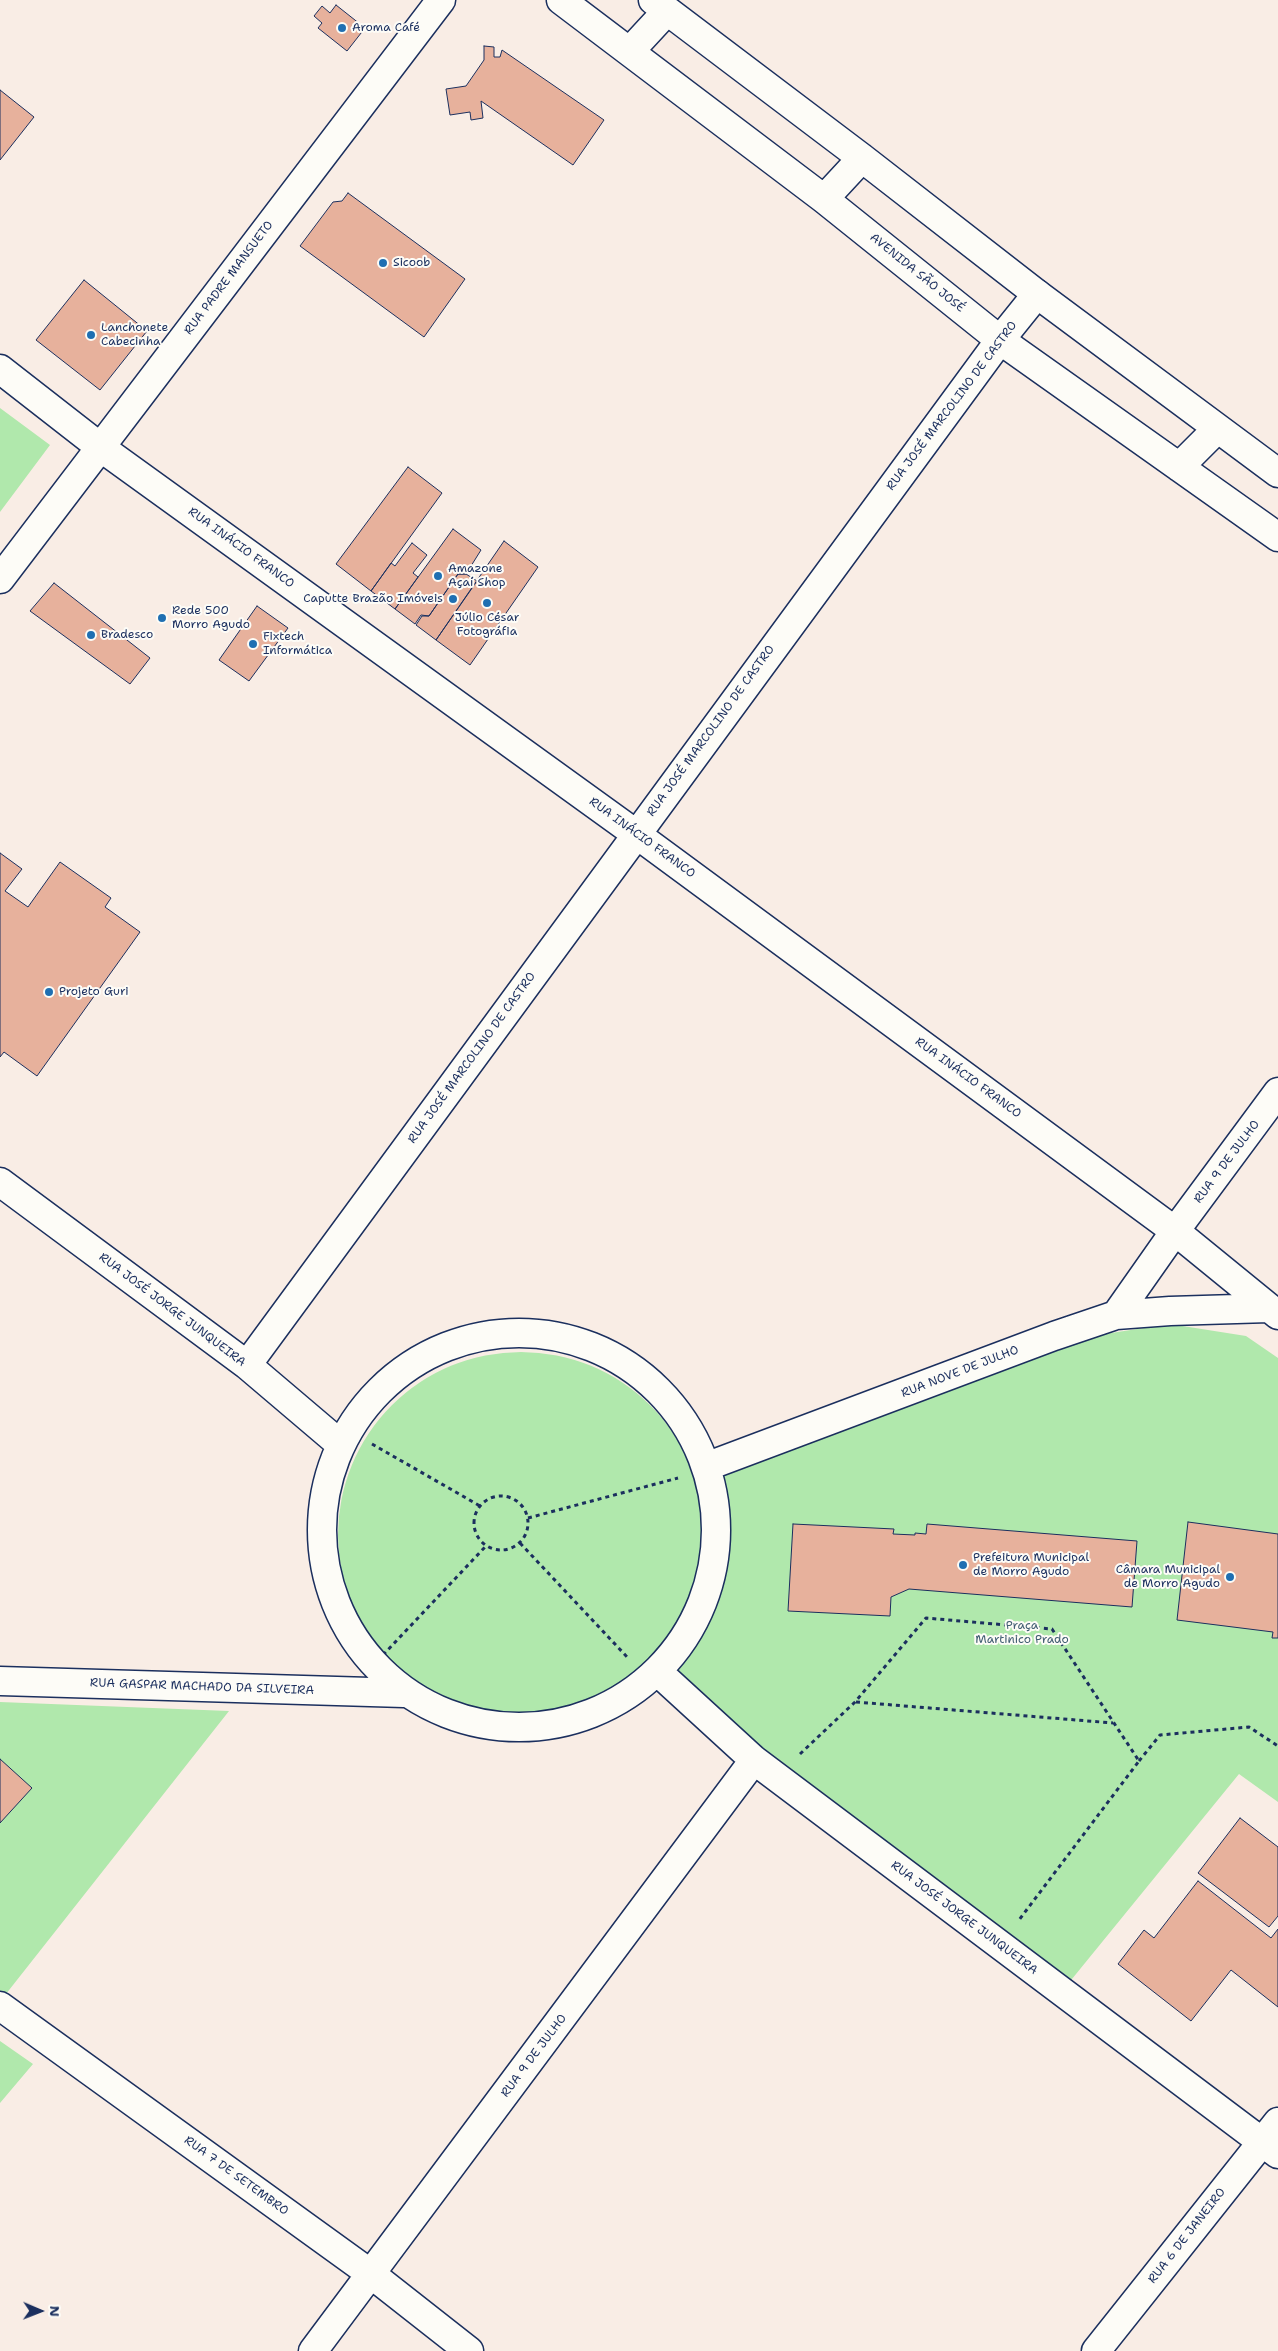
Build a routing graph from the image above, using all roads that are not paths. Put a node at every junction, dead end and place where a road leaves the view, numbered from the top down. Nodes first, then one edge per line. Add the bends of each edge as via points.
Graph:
1 (441, 0) edge
2 (561, 0) edge
3 (660, 6) edge
4 (630, 51) junction
5 (862, 158) junction
6 (824, 199) junction
7 (1037, 294) junction
8 (1000, 340) junction
9 (0, 369) edge
10 (1217, 429) junction
11 (100, 446) junction
12 (1179, 467) junction
13 (1278, 474) edge
14 (1278, 538) edge
15 (0, 579) edge
16 (636, 834) junction
17 (1278, 1092) edge
18 (0, 1182) edge
19 (1175, 1231) junction
20 (1274, 1311) edge
21 (1116, 1315) junction
22 (247, 1365) junction
23 (352, 1442) junction
24 (708, 1466) junction
25 (647, 1669) junction
26 (0, 1681) edge
27 (404, 1693) junction
28 (754, 1760) junction
29 (0, 2006) edge
30 (1272, 2139) edge
31 (371, 2274) junction
32 (313, 2351) edge
33 (469, 2351) edge
34 (1096, 2351) edge

1 - 11 street, RUA PADRE MANSUETO
2 - 4 street, AVENIDA SÃO JOSÉ
3 - 4 street
3 - 5 street
4 - 6 street, AVENIDA SÃO JOSÉ
5 - 6 street
5 - 7 street
6 - 8 street, AVENIDA SÃO JOSÉ
7 - 8 street, RUA JOSÉ MARCOLINO DE CASTRO
7 - 10 street
8 - 12 street, AVENIDA SÃO JOSÉ
8 - 16 street, RUA JOSÉ MARCOLINO DE CASTRO
9 - 11 street, RUA INÁCIO FRANCO
10 - 12 street
10 - 13 street
11 - 15 street, RUA PADRE MANSUETO
11 - 16 street, RUA INÁCIO FRANCO
12 - 14 street, AVENIDA SÃO JOSÉ
16 - 19 street, RUA INÁCIO FRANCO
16 - 22 street, RUA JOSÉ MARCOLINO DE CASTRO
17 - 19 street, RUA 9 DE JULHO
18 - 22 street, RUA JOSÉ JORGE JUNQUEIRA
19 - 20 street, RUA INÁCIO FRANCO
19 - 21 street
20 - 21 street, RUA NOVE DE JULHO via 1170,1311
21 - 24 street, RUA NOVE DE JULHO
22 - 23 street, RUA JOSÉ JORGE JUNQUEIRA
23 - 24 street via 380,1387 437,1348 504,1331 573,1338 635,1367 683,1417
23 - 27 street via 321,1511 327,1580 355,1643
24 - 25 street via 717,1550 698,1616
25 - 27 street via 602,1712 535,1730 466,1723
25 - 28 street, RUA JOSÉ JORGE JUNQUEIRA
26 - 27 street, RUA GASPAR MACHADO DA SILVEIRA
28 - 30 street, RUA JOSÉ JORGE JUNQUEIRA
28 - 31 street, RUA 9 DE JULHO
29 - 31 street, RUA 7 DE SETEMBRO
30 - 34 street, RUA 6 DE JANEIRO
31 - 32 street, RUA 9 DE JULHO
31 - 33 street, RUA 7 DE SETEMBRO

